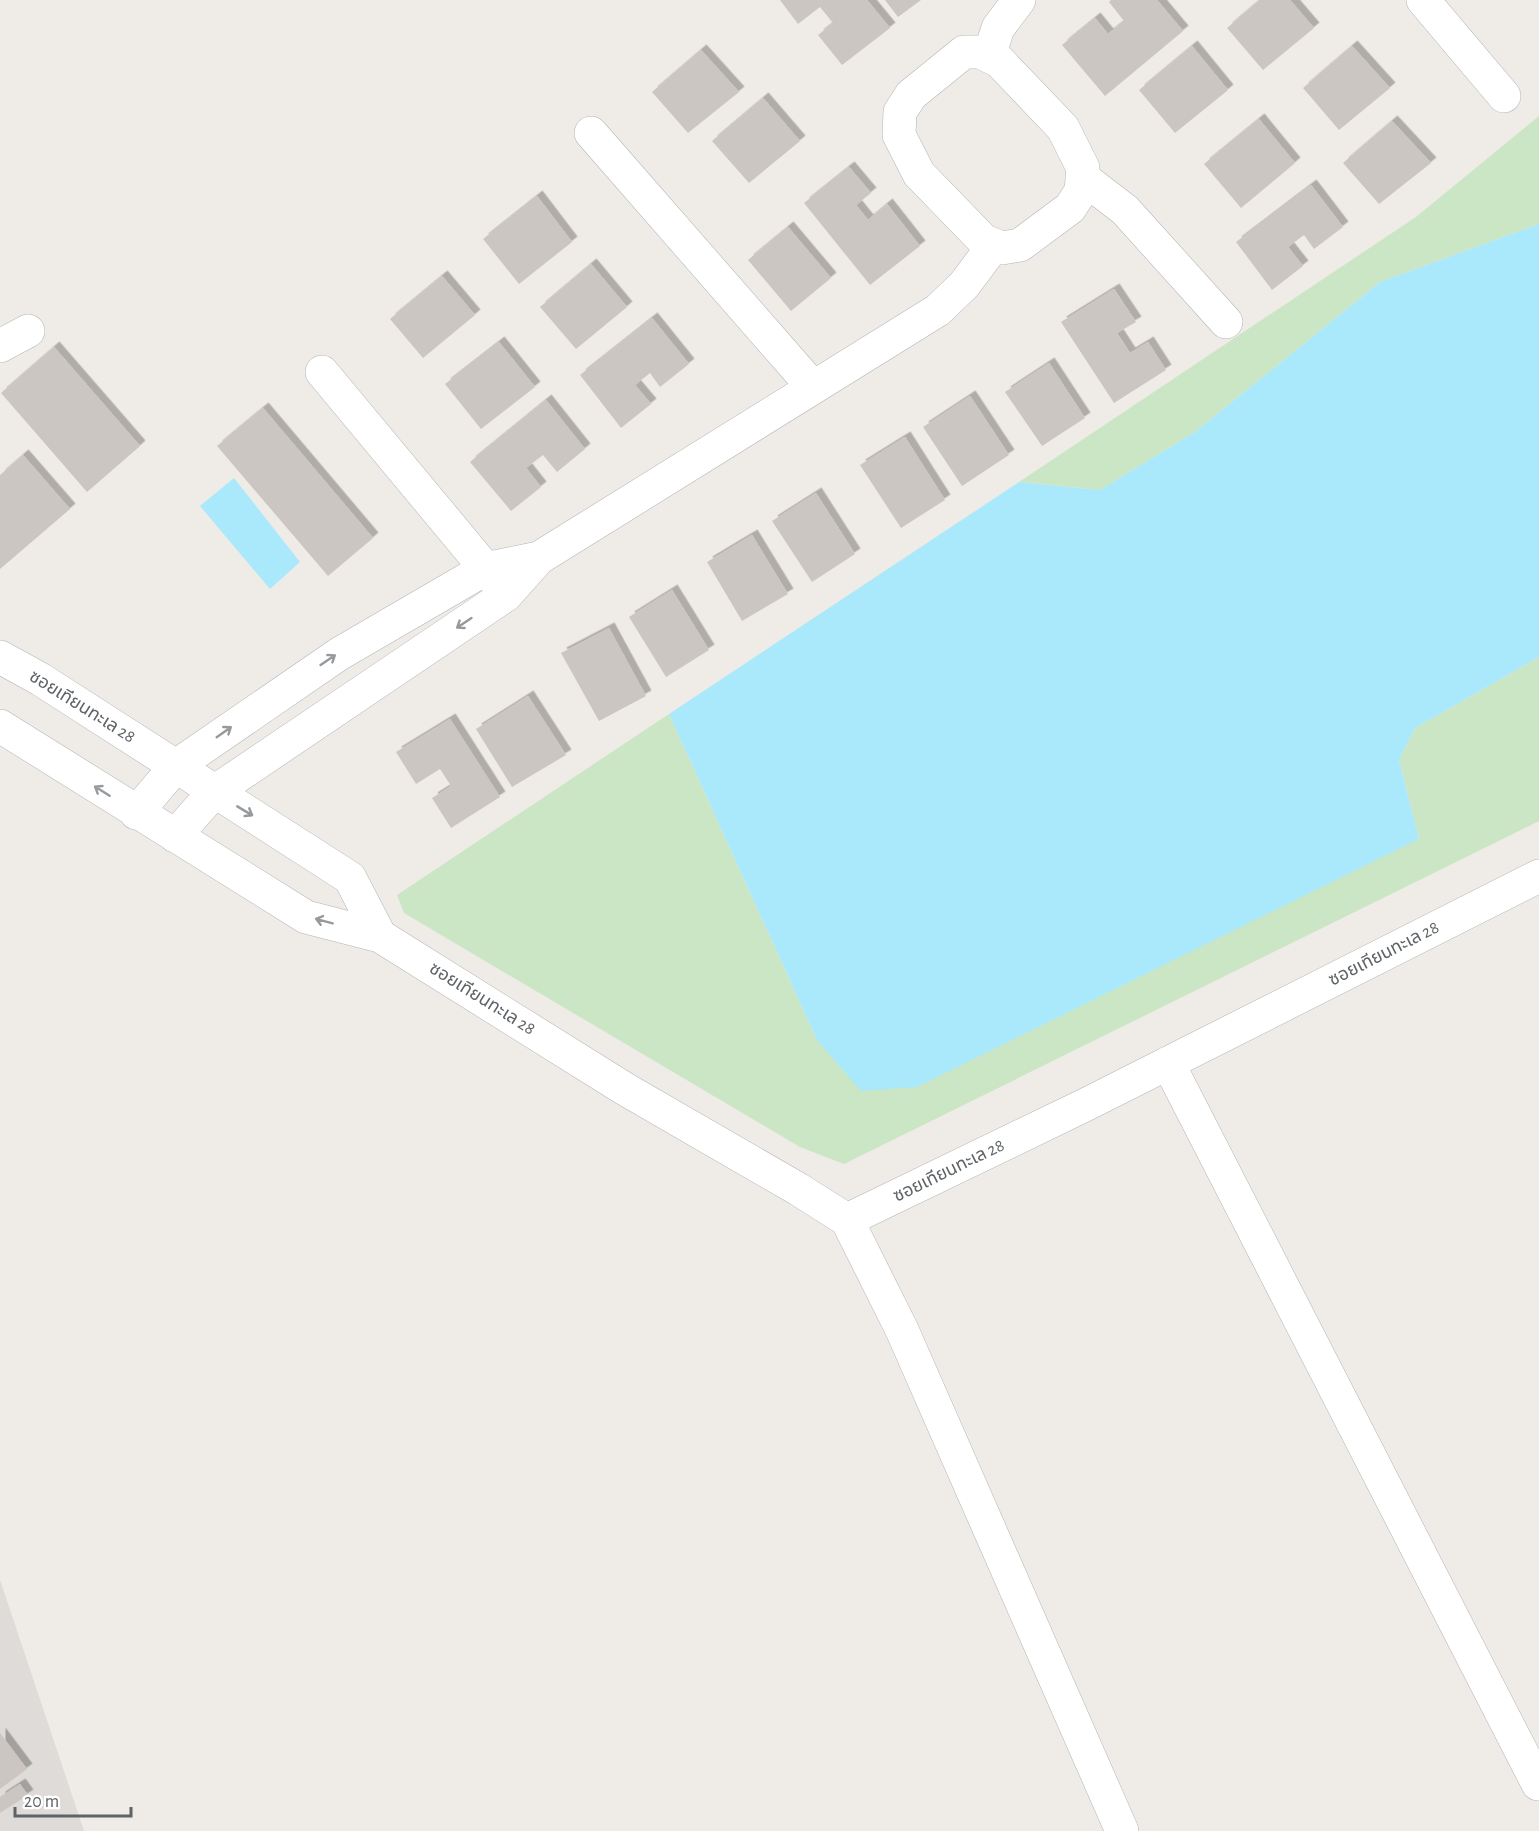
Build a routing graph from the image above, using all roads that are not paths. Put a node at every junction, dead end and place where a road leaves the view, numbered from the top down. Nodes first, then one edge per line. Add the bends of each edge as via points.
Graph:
1 (1018, 0) edge
2 (1423, 0) edge
3 (989, 56) junction
4 (1504, 96) dead end
5 (591, 133) dead end
6 (1082, 177) junction
7 (994, 245) junction
8 (1226, 322) dead end
9 (322, 372) dead end
10 (812, 386) junction
11 (539, 558) junction
12 (485, 569) junction
13 (506, 595) junction
14 (0, 657) edge
15 (0, 726) edge
16 (176, 766) junction
17 (214, 792) junction
18 (136, 813) junction
19 (175, 836) junction
20 (1539, 876) edge
21 (380, 936) junction
22 (1168, 1063) junction
23 (847, 1220) junction
24 (1538, 1785) edge
25 (1122, 1831) edge

1 - 3 street via 998,28
2 - 4 street
3 - 6 street via 999,61 1063,128 1083,168
3 - 7 street via 964,52 911,95 900,112 899,135 919,174 984,241
5 - 10 street
6 - 7 street via 1081,191 1070,208 1042,231 1020,245
6 - 8 street via 1125,210
7 - 10 street via 964,285 938,310
9 - 12 street
10 - 11 street
11 - 12 street
11 - 13 street
12 - 13 street
16 -> 12 street via 339,654
13 -> 17 street
14 - 16 street, ซอยเทียนทะเล 28
18 -> 15 street, ซอยเทียนทะเล 28
16 - 17 street, ซอยเทียนทะเล 28
16 - 18 street
17 - 19 street
17 -> 21 street, ซอยเทียนทะเล 28 via 350,878
18 - 19 street, ซอยเทียนทะเล 28
21 -> 19 street, ซอยเทียนทะเล 28 via 306,917
20 - 22 street, ซอยเทียนทะเล 28
21 - 23 street, ซอยเทียนทะเล 28 via 625,1089
22 - 23 street, ซอยเทียนทะเล 28
22 - 24 street
23 - 25 street via 902,1330

